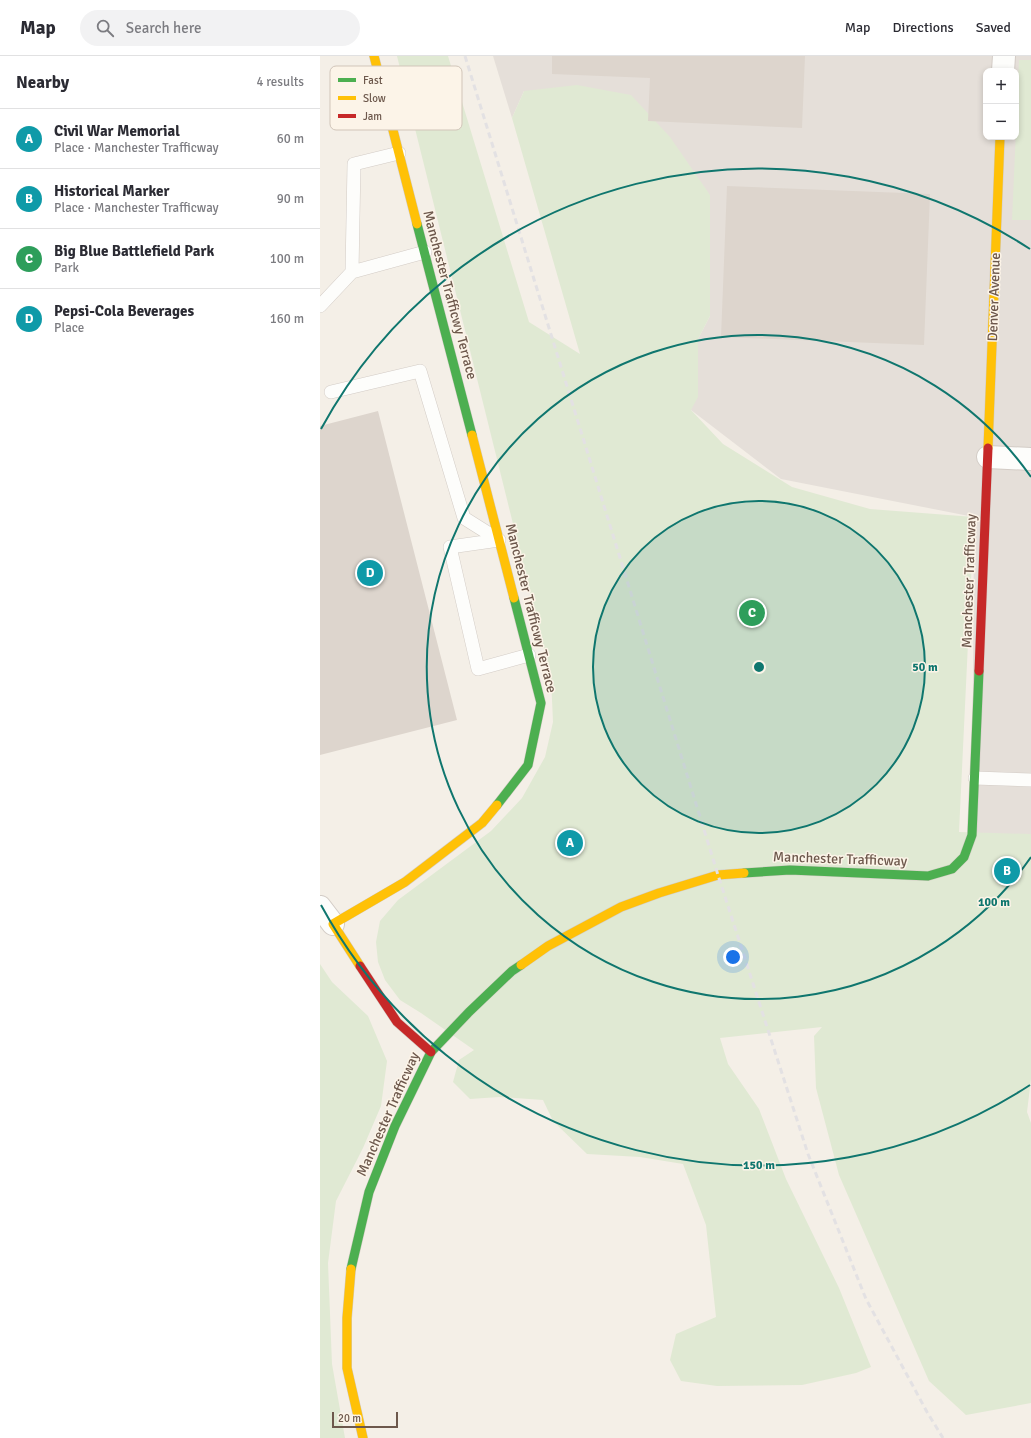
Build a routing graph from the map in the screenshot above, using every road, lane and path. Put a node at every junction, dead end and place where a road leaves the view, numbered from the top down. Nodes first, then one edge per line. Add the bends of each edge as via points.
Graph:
1 (374, 56) edge
2 (1004, 56) edge
3 (377, 66) edge
4 (1003, 68) edge
5 (393, 130) edge
6 (1000, 140) edge
7 (399, 153) junction
8 (425, 252) junction
9 (352, 272) junction
10 (320, 306) edge
11 (331, 392) dead end
12 (988, 457) junction
13 (1031, 459) edge
14 (499, 540) junction
15 (529, 655) junction
16 (975, 778) junction
17 (1031, 780) edge
18 (326, 916) edge
19 (431, 1052) junction
20 (363, 1438) edge

1 - 3 street, Manchester Trafficwy Terrace
2 - 4 street
5 - 7 street, Manchester Trafficwy Terrace
6 - 12 street, Denver Avenue
7 - 8 street, Manchester Trafficwy Terrace
7 - 9 lane via 354,164
8 - 9 lane
8 - 14 street, Manchester Trafficwy Terrace
9 - 10 lane
11 - 14 lane via 420,371 464,518
12 - 13 street
12 - 16 street, Manchester Trafficway
14 - 15 street, Manchester Trafficwy Terrace
14 - 15 lane via 450,547 478,670
15 - 18 street, Manchester Trafficwy Terrace via 541,703 528,764 482,823 405,882
16 - 17 lane
16 - 19 street, Manchester Trafficway via 972,835 964,857 952,869 928,876 790,870 718,875 659,894 621,908 548,946 512,971
18 - 19 street, Manchester Trafficwy Terrace via 397,1022
19 - 20 street, Manchester Trafficway via 395,1126 369,1192 351,1270 346,1318 347,1368

